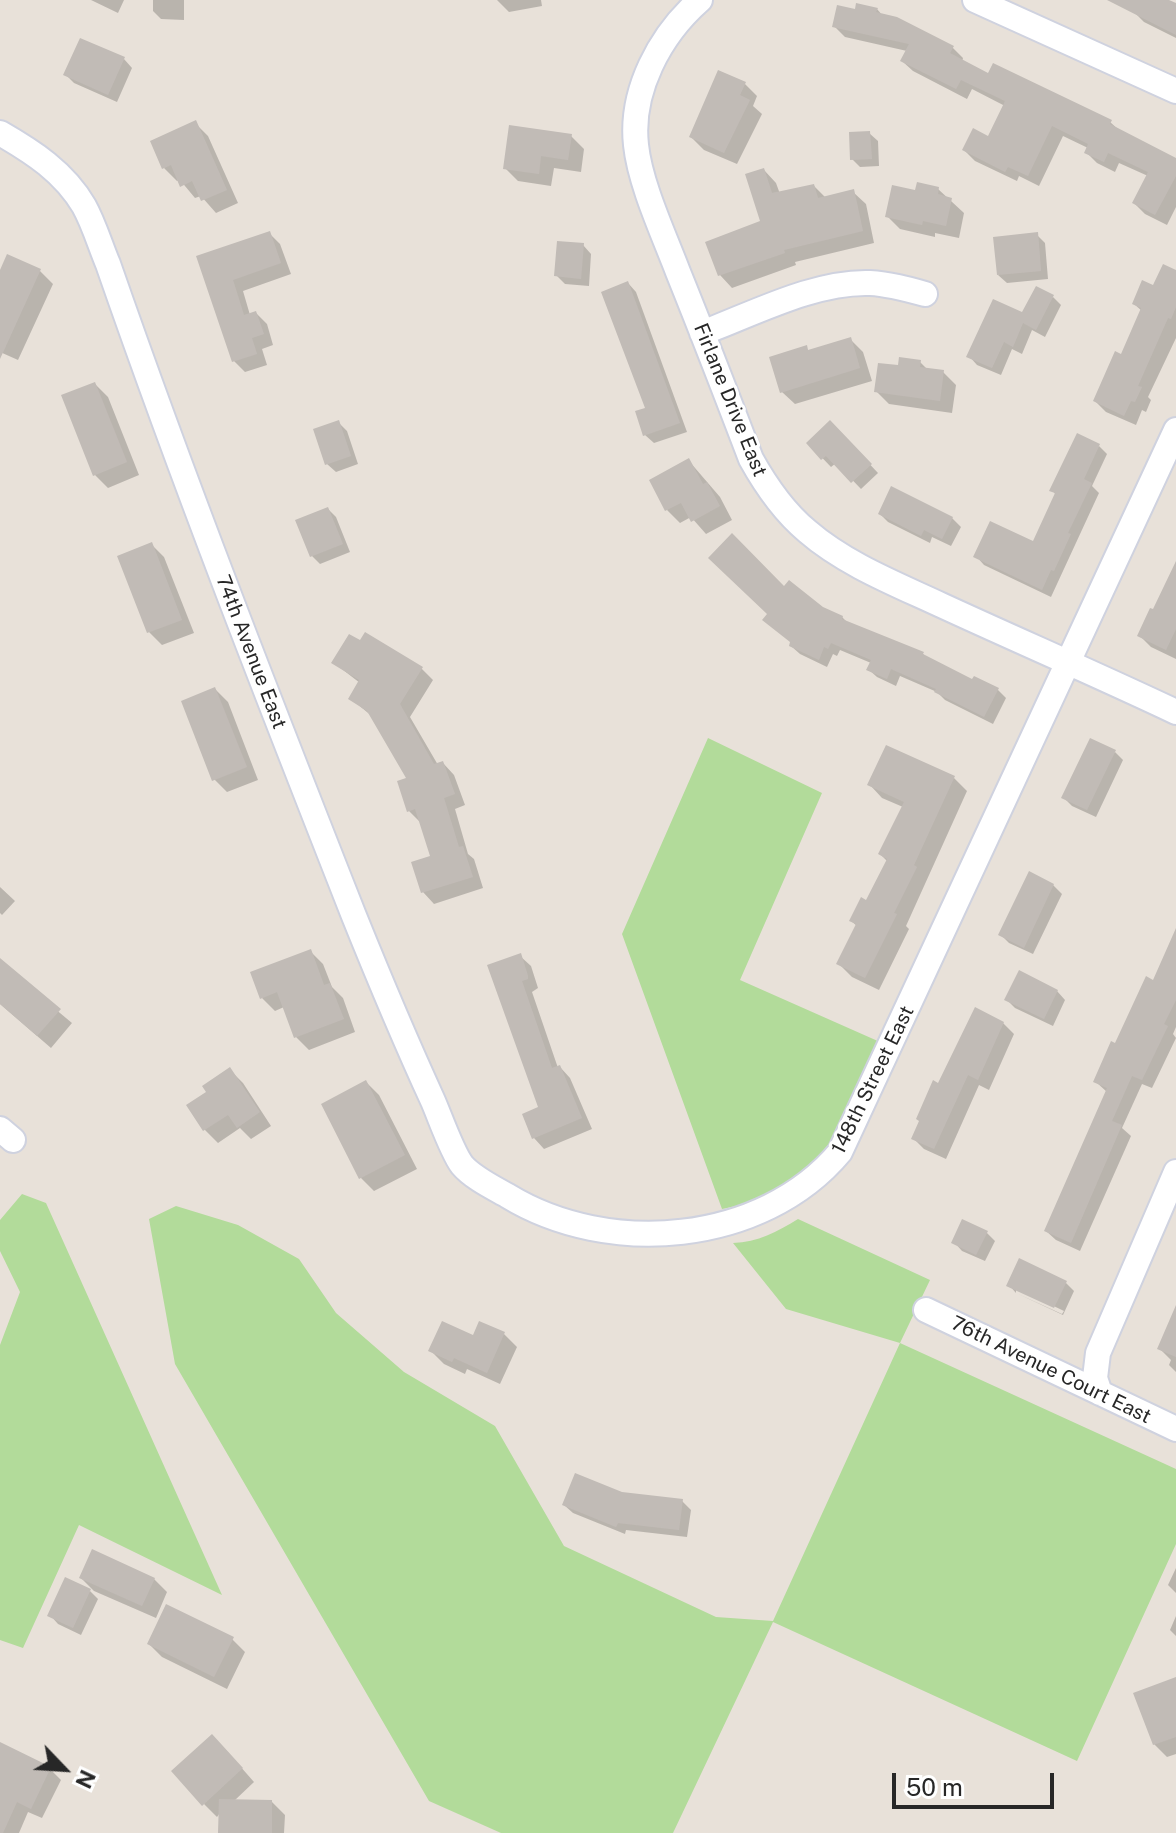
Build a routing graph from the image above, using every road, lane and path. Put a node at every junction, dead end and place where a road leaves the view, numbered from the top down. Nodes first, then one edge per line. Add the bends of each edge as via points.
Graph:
1 (975, 0) edge
2 (683, 5) edge
3 (1176, 91) edge
4 (3, 142) edge
5 (925, 294) dead end
6 (702, 333) junction
7 (1176, 430) edge
8 (1064, 658) junction
9 (1176, 712) edge
10 (1176, 1172) edge
11 (490, 1185) joint
12 (926, 1310) dead end
13 (1100, 1393) junction
14 (1176, 1429) edge

1 - 3 street
2 - 6 street, Firlane Drive East via 640,95 636,145 656,216
4 - 11 street, 74th Avenue East via 39,155 83,206 387,1001 462,1165
5 - 6 street via 868,283 838,285
6 - 8 street, Firlane Drive East via 751,459 782,507 808,532 892,582
7 - 8 street, 148th Street East
8 - 9 street, Firlane Drive East
8 - 11 street, 148th Street East via 852,1128 827,1168 775,1204 735,1220 662,1234 558,1221
10 - 13 street via 1098,1353 1095,1378
12 - 13 street, 76th Avenue Court East
13 - 14 street, 76th Avenue Court East

